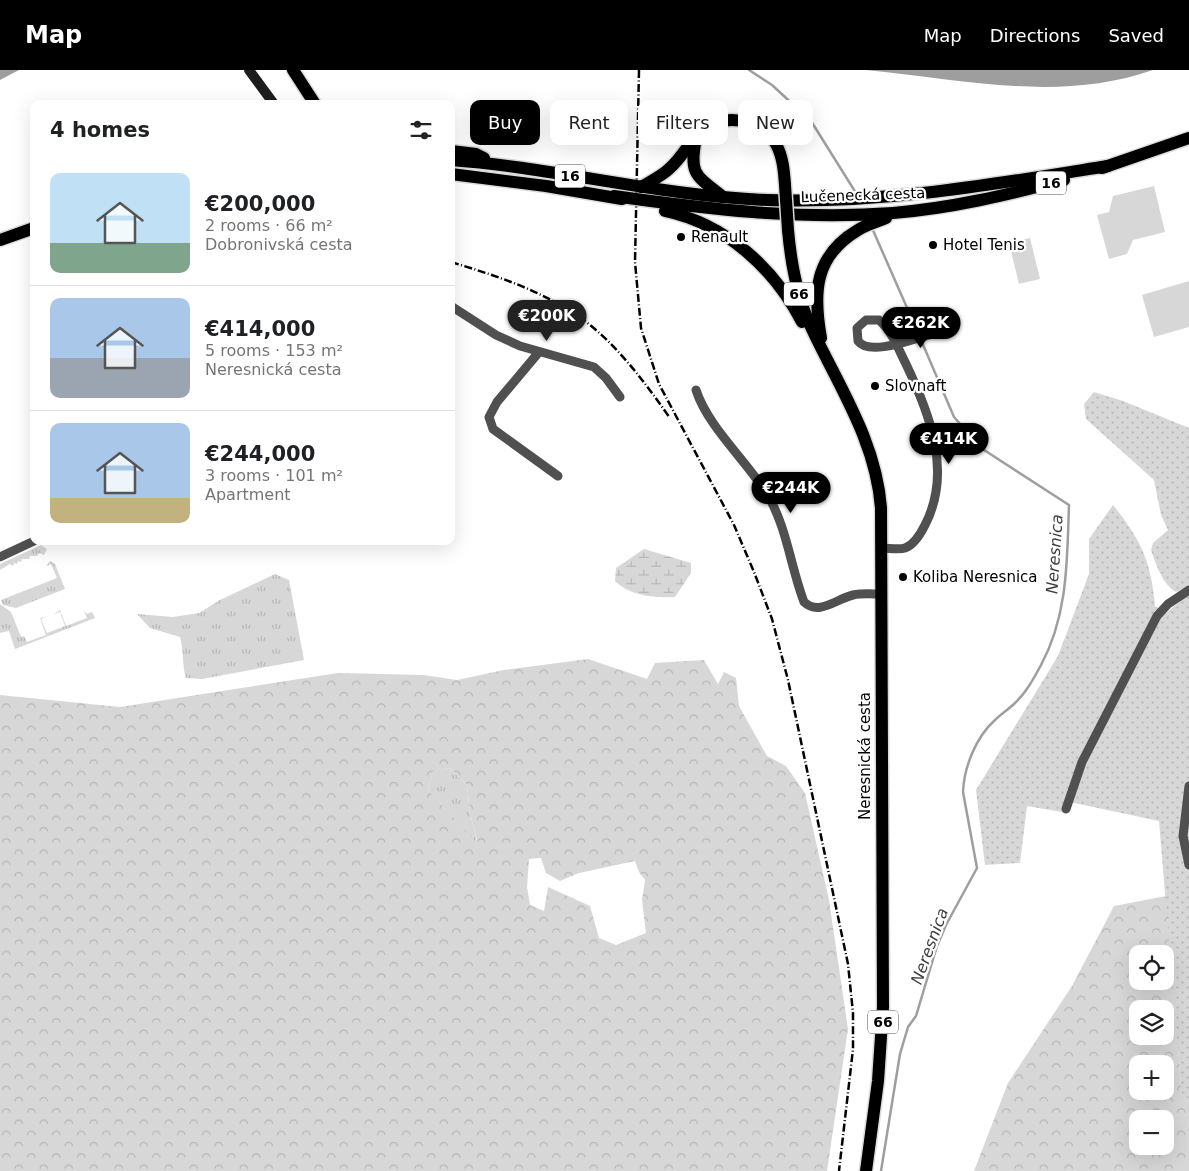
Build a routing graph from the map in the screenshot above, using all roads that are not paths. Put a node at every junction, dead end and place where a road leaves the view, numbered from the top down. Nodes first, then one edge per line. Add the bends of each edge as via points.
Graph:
1 (249, 70) edge
2 (293, 70) edge
3 (271, 100) edge
4 (312, 100) edge
5 (728, 121) edge
6 (1189, 138) edge
7 (689, 145) edge
8 (694, 145) edge
9 (455, 151) edge
10 (455, 160) edge
11 (500, 165) junction
12 (1108, 166) junction
13 (455, 175) edge
14 (641, 187) junction
15 (614, 196) junction
16 (724, 198) junction
17 (885, 216) junction
18 (30, 229) edge
19 (30, 236) edge
20 (6, 238) edge
21 (455, 309) edge
22 (932, 334) dead end
23 (900, 342) junction
24 (539, 352) junction
25 (824, 352) junction
26 (696, 390) dead end
27 (620, 397) dead end
28 (558, 476) dead end
29 (30, 543) edge
30 (882, 548) junction
31 (0, 557) edge
32 (1189, 590) edge
33 (881, 594) junction
34 (1189, 786) edge
35 (1066, 809) dead end
36 (1189, 866) edge
37 (866, 1171) edge

1 - 3 street
2 - 4 main road
5 - 25 main road, 66, bridge via 744,121 757,126 776,144 782,160 798,292
6 - 12 main road, Lučenecká cesta / 16
7 - 14 main road via 670,168
8 - 16 main road via 694,170 702,181
9 - 11 main road via 476,154
10 - 11 main road, 16
11 - 14 main road, 16
12 - 16 main road, Lučenecká cesta / 16 via 871,199
12 - 17 main road, Lučenecká cesta / 16 via 986,200
13 - 15 main road, 16
14 - 16 main road, Lučenecká cesta / 16
15 - 17 main road, Lučenecká cesta / 16 via 720,211
15 - 25 main road via 699,221 741,246 777,284 808,334
17 - 25 main road via 859,228 837,245 818,279 816,301
18 - 20 main road
19 - 20 main road
21 - 24 street via 496,336
22 - 23 street
23 - 23 street via 874,319 859,325 856,333 864,347 876,348
23 - 30 street via 931,424 937,477 932,507 916,539 905,548
24 - 27 street via 594,367
24 - 28 street via 497,402 490,417 493,429
25 - 30 main road, Neresnická cesta / 66 via 853,408 877,474
26 - 33 street via 704,409 757,479 773,506 788,542 804,602 817,608 850,596
29 - 31 street
30 - 33 main road, Neresnická cesta / 66
32 - 35 street via 1157,616 1082,762
33 - 37 main road, Neresnická cesta / 66 via 883,1007 878,1081
34 - 36 street via 1183,836

